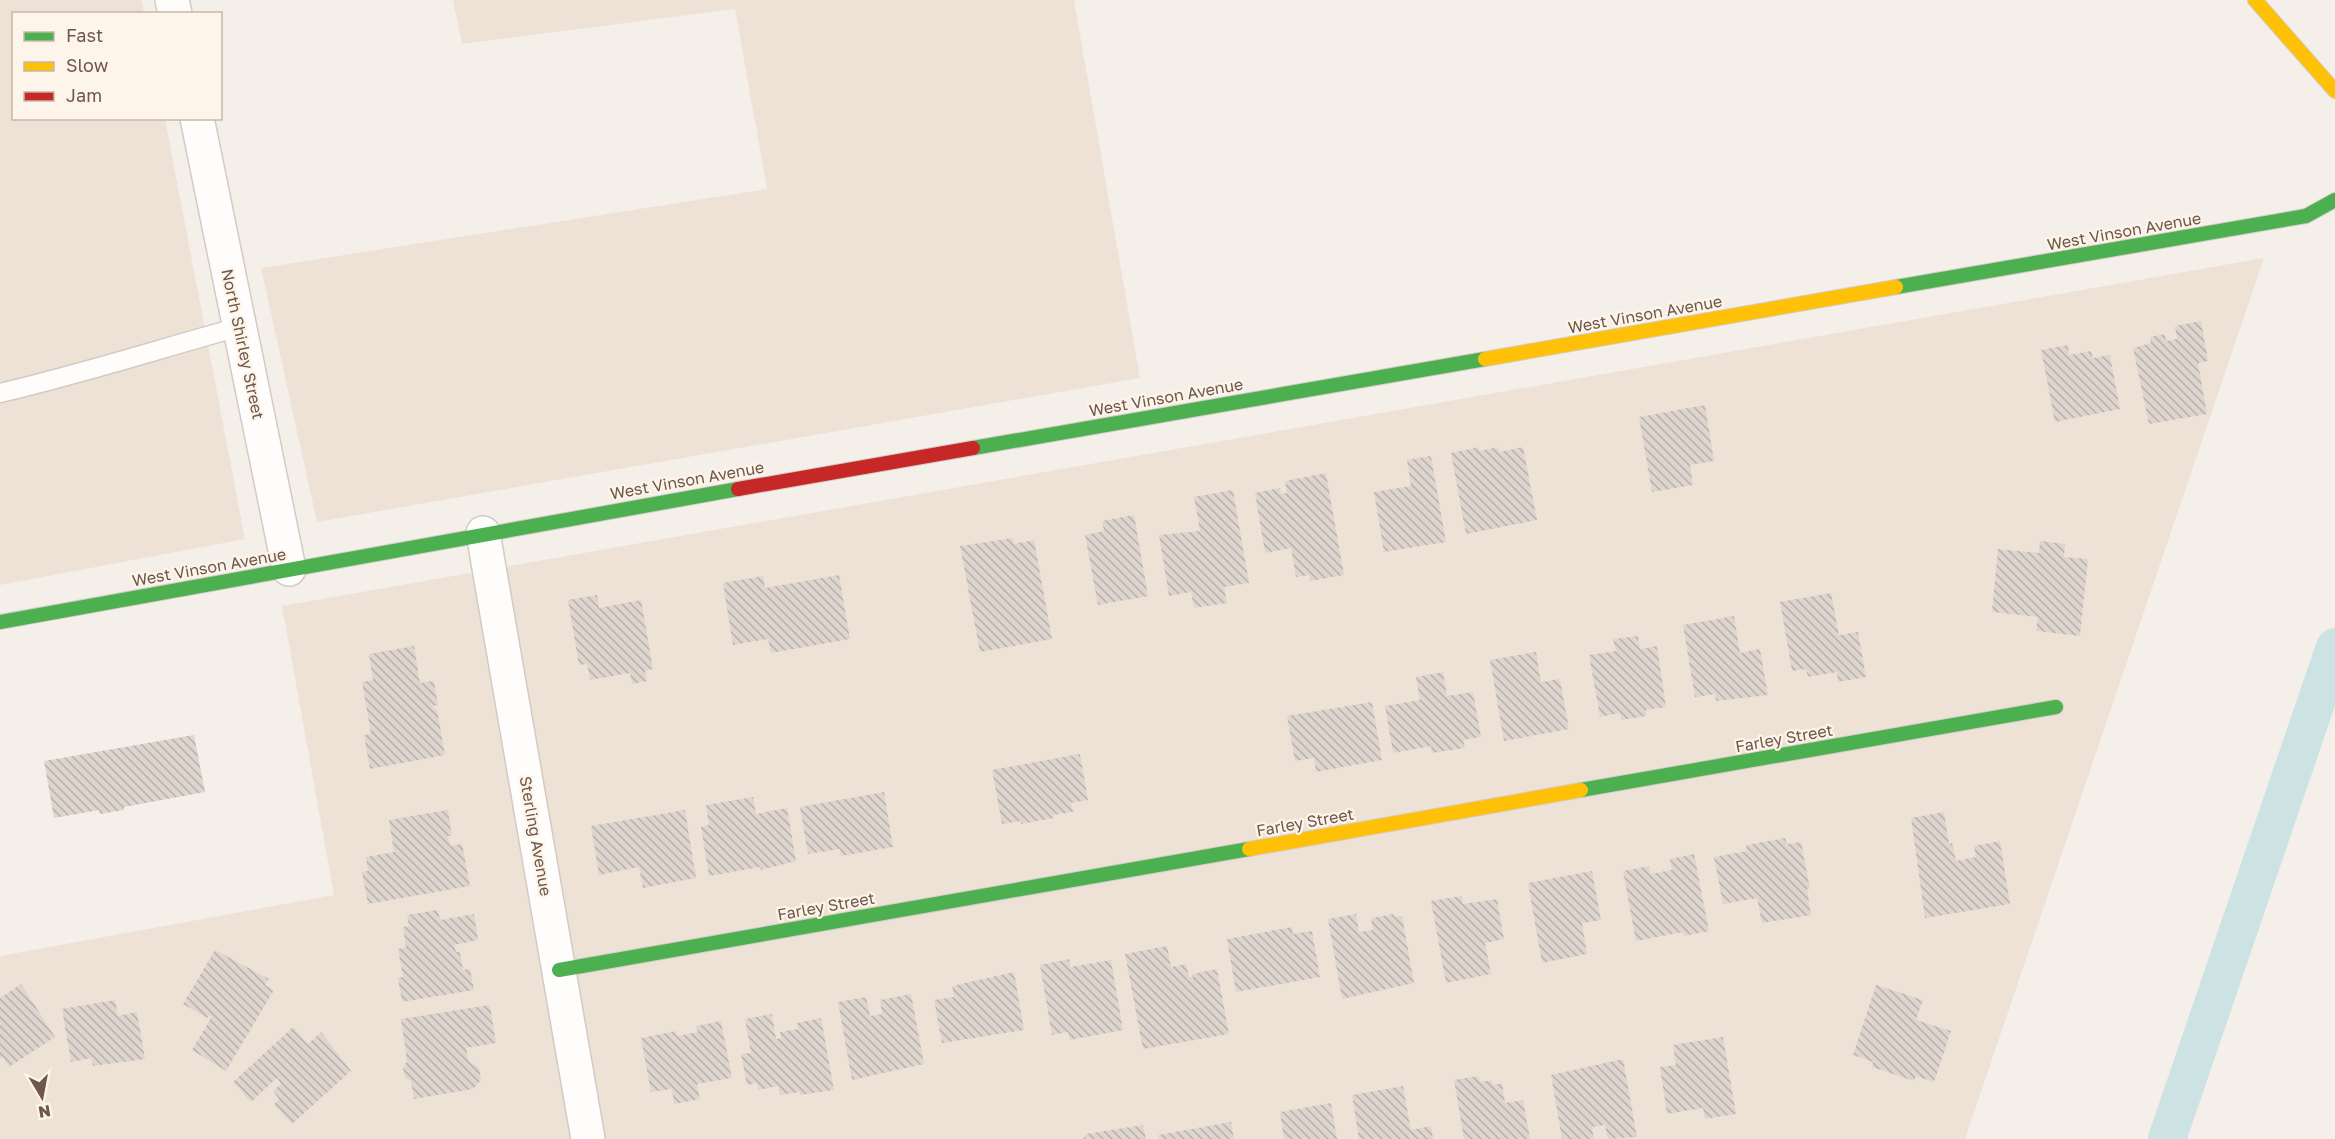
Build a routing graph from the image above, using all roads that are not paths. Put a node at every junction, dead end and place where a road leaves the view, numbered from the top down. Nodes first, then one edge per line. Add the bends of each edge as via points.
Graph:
1 (2255, 0) edge
2 (2335, 92) edge
3 (196, 120) edge
4 (2335, 200) edge
5 (239, 327) junction
6 (0, 393) edge
7 (483, 533) junction
8 (289, 569) junction
9 (0, 622) edge
10 (2056, 707) dead end
11 (559, 970) junction
12 (588, 1139) edge

1 - 2 street
3 - 5 street, North Shirley Street
4 - 7 street, West Vinson Avenue via 2306,216
5 - 6 lane
5 - 8 street, North Shirley Street
7 - 8 street, West Vinson Avenue
7 - 11 street, Sterling Avenue
8 - 9 street, West Vinson Avenue
10 - 11 street, Farley Street
11 - 12 street, Sterling Avenue

